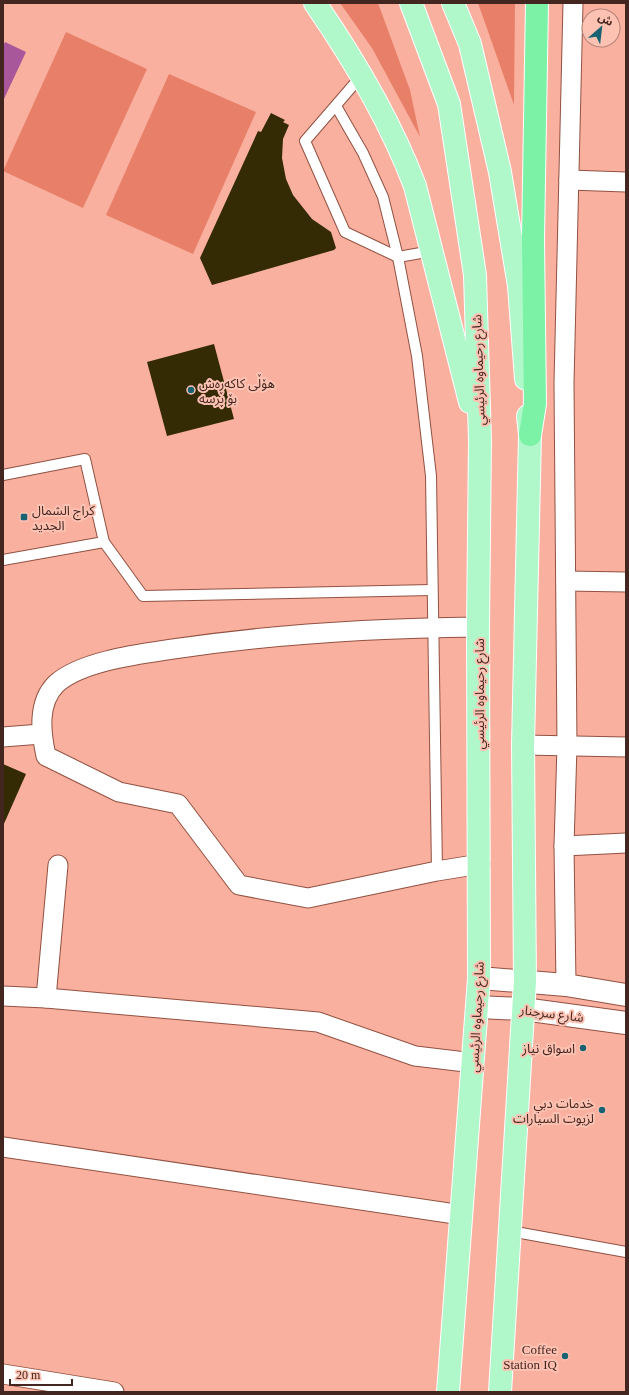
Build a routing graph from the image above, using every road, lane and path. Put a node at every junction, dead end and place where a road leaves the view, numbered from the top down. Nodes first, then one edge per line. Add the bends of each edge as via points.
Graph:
1 (315, 3) edge
2 (410, 3) edge
3 (453, 3) edge
4 (537, 3) edge
5 (572, 3) edge
6 (362, 75) junction
7 (336, 106) junction
8 (568, 180) junction
9 (626, 182) edge
10 (432, 251) junction
11 (398, 257) junction
12 (530, 435) junction
13 (480, 440) junction
14 (3, 475) edge
15 (104, 542) junction
16 (3, 560) edge
17 (566, 581) junction
18 (626, 582) edge
19 (432, 590) junction
20 (478, 627) junction
21 (432, 628) junction
22 (41, 734) junction
23 (3, 737) edge
24 (523, 745) junction
25 (567, 746) junction
26 (626, 747) edge
27 (626, 843) edge
28 (564, 846) junction
29 (480, 864) junction
30 (58, 865) dead end
31 (437, 871) junction
32 (479, 978) junction
33 (525, 981) junction
34 (566, 985) junction
35 (626, 995) edge
36 (3, 996) edge
37 (46, 998) junction
38 (478, 1007) junction
39 (523, 1009) junction
40 (626, 1023) edge
41 (474, 1062) junction
42 (3, 1147) edge
43 (462, 1215) junction
44 (510, 1231) junction
45 (626, 1252) edge
46 (3, 1374) edge
47 (114, 1392) edge
48 (448, 1392) edge
49 (500, 1392) edge

1 - 6 main road
2 - 13 main road, شارع رحيماوه الرئيسي via 449,104 475,275
3 - 12 main road via 470,44 500,172 519,286
4 - 12 highway via 535,404
5 - 8 street
6 - 7 lane
6 - 10 main road via 403,153 415,186
7 - 11 lane via 363,153 382,197
7 - 11 lane via 305,141 345,232
8 - 9 street
8 - 17 street via 564,383
10 - 11 lane
10 - 13 main road
11 - 19 lane via 417,356 429,451
12 - 24 main road
13 - 20 main road, شارع رحيماوه الرئيسي
14 - 15 lane via 85,459
15 - 16 lane
15 - 19 lane via 143,596
17 - 18 street
17 - 25 street
19 - 21 lane
20 - 21 street
20 - 29 main road, شارع رحيماوه الرئيسي
21 - 22 street via 332,632 226,641 125,657 88,667 73,672 55,685 44,706
21 - 31 lane
22 - 23 street
22 - 31 street via 46,756 119,792 178,804 239,885 308,898
24 - 25 street
24 - 33 main road
25 - 26 street
25 - 28 street
27 - 28 street
28 - 34 street
29 - 31 street
29 - 32 main road, شارع رحيماوه الرئيسي
30 - 37 street
32 - 33 street
32 - 38 main road, شارع رحيماوه الرئيسي
33 - 34 street
33 - 39 main road
34 - 35 street
36 - 37 street
37 - 41 street via 318,1022 415,1056
38 - 39 street, شارع سرجنار
38 - 41 main road, شارع رحيماوه الرئيسي
39 - 40 street, شارع سرجنار
39 - 44 main road
41 - 43 main road, شارع رحيماوه الرئيسي
42 - 43 street
43 - 48 main road, شارع رحيماوه الرئيسي
44 - 45 lane
44 - 49 main road
46 - 47 street

